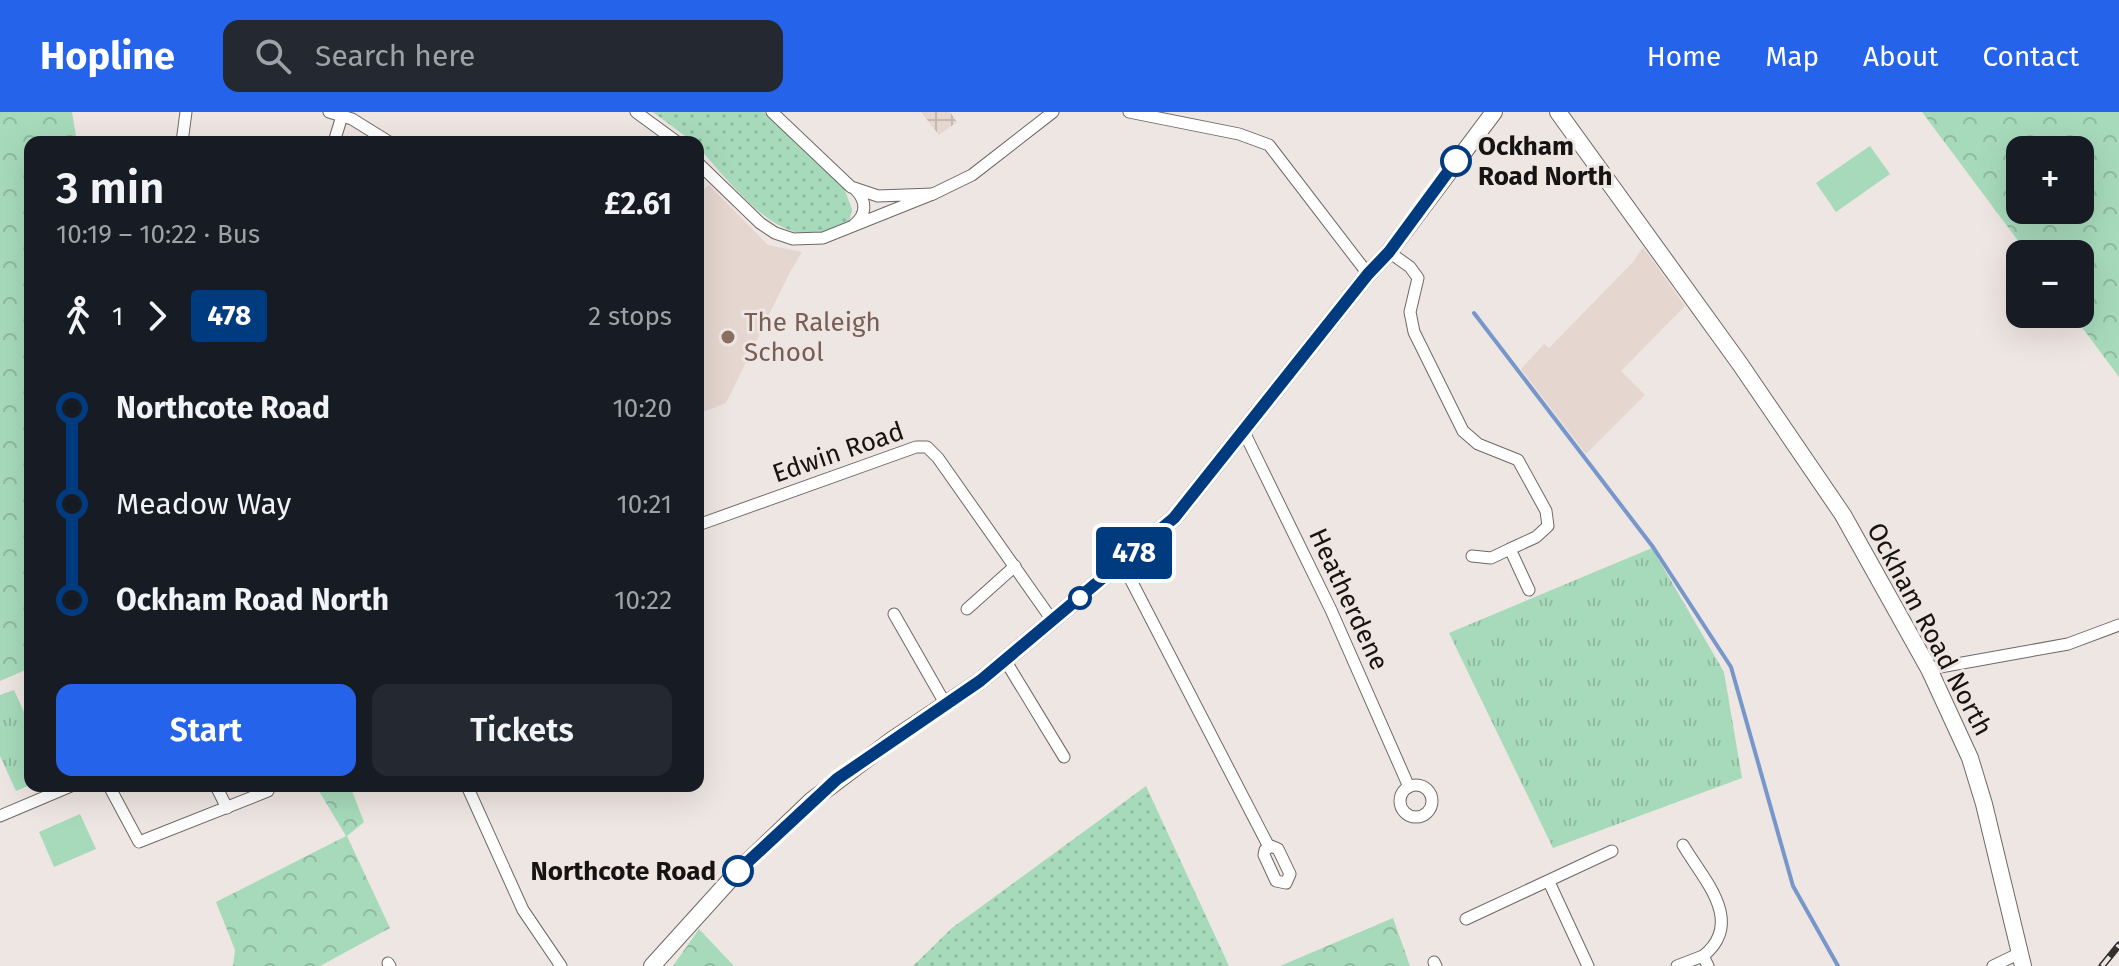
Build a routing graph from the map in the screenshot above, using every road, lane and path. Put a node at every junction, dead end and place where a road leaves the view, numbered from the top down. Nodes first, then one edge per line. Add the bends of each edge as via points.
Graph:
1 (186, 112) edge
2 (329, 112) edge
3 (636, 112) edge
4 (772, 112) edge
5 (1053, 112) edge
6 (1129, 112) edge
7 (1494, 112) edge
8 (1558, 112) edge
9 (342, 116) junction
10 (183, 136) edge
11 (336, 136) edge
12 (380, 136) edge
13 (669, 136) edge
14 (704, 169) edge
15 (851, 187) junction
16 (933, 194) junction
17 (852, 226) junction
18 (1389, 252) junction
19 (1368, 274) junction
20 (1244, 432) junction
21 (704, 523) edge
22 (1510, 549) junction
23 (1472, 556) dead end
24 (1122, 563) junction
25 (1015, 566) junction
26 (1529, 590) dead end
27 (967, 609) dead end
28 (894, 614) dead end
29 (1052, 620) junction
30 (2119, 625) edge
31 (1005, 660) junction
32 (1929, 669) junction
33 (946, 705) junction
34 (1064, 757) dead end
35 (1409, 787) dead end
36 (57, 792) edge
37 (112, 792) edge
38 (219, 792) edge
39 (266, 792) edge
40 (470, 792) edge
41 (227, 808) junction
42 (0, 816) edge
43 (1683, 845) dead end
44 (1269, 847) dead end
45 (1612, 851) dead end
46 (1549, 882) junction
47 (1466, 919) dead end
48 (2022, 960) edge
49 (1705, 961) edge
50 (561, 966) edge
51 (652, 966) edge
52 (1588, 966) edge
53 (1677, 966) edge
54 (1993, 966) edge

1 - 10 street
2 - 9 street
3 - 13 street
4 - 15 street
5 - 16 street via 981,169
6 - 19 street via 1225,130 1269,145
7 - 18 street
8 - 32 street, Ockham Road North via 1836,505
9 - 11 street
9 - 12 street
14 - 17 street via 753,218 784,237 823,238
15 - 16 street via 878,196
15 - 17 street via 865,209
16 - 17 street
18 - 19 street
18 - 22 street via 1418,278 1410,312 1414,332 1463,431 1478,444 1518,460 1546,511 1544,532
19 - 20 street
20 - 24 street via 1174,518
20 - 35 street, Heatherdene
21 - 25 street, Edwin Road via 922,446 932,451
22 - 23 street via 1491,558
22 - 26 street
24 - 29 street
24 - 44 street
25 - 27 street
25 - 29 street, Edwin Road
28 - 33 street
29 - 31 street
30 - 32 street via 2068,644
31 - 33 street
31 - 34 street
32 - 48 street, Ockham Road North via 1970,758
33 - 51 street via 811,801
36 - 42 street
37 - 41 street via 139,842
38 - 41 street
39 - 41 street
40 - 50 street via 523,910
43 - 49 street via 1720,905 1722,930
45 - 46 street
46 - 47 street
46 - 52 street
48 - 54 street
49 - 53 street

